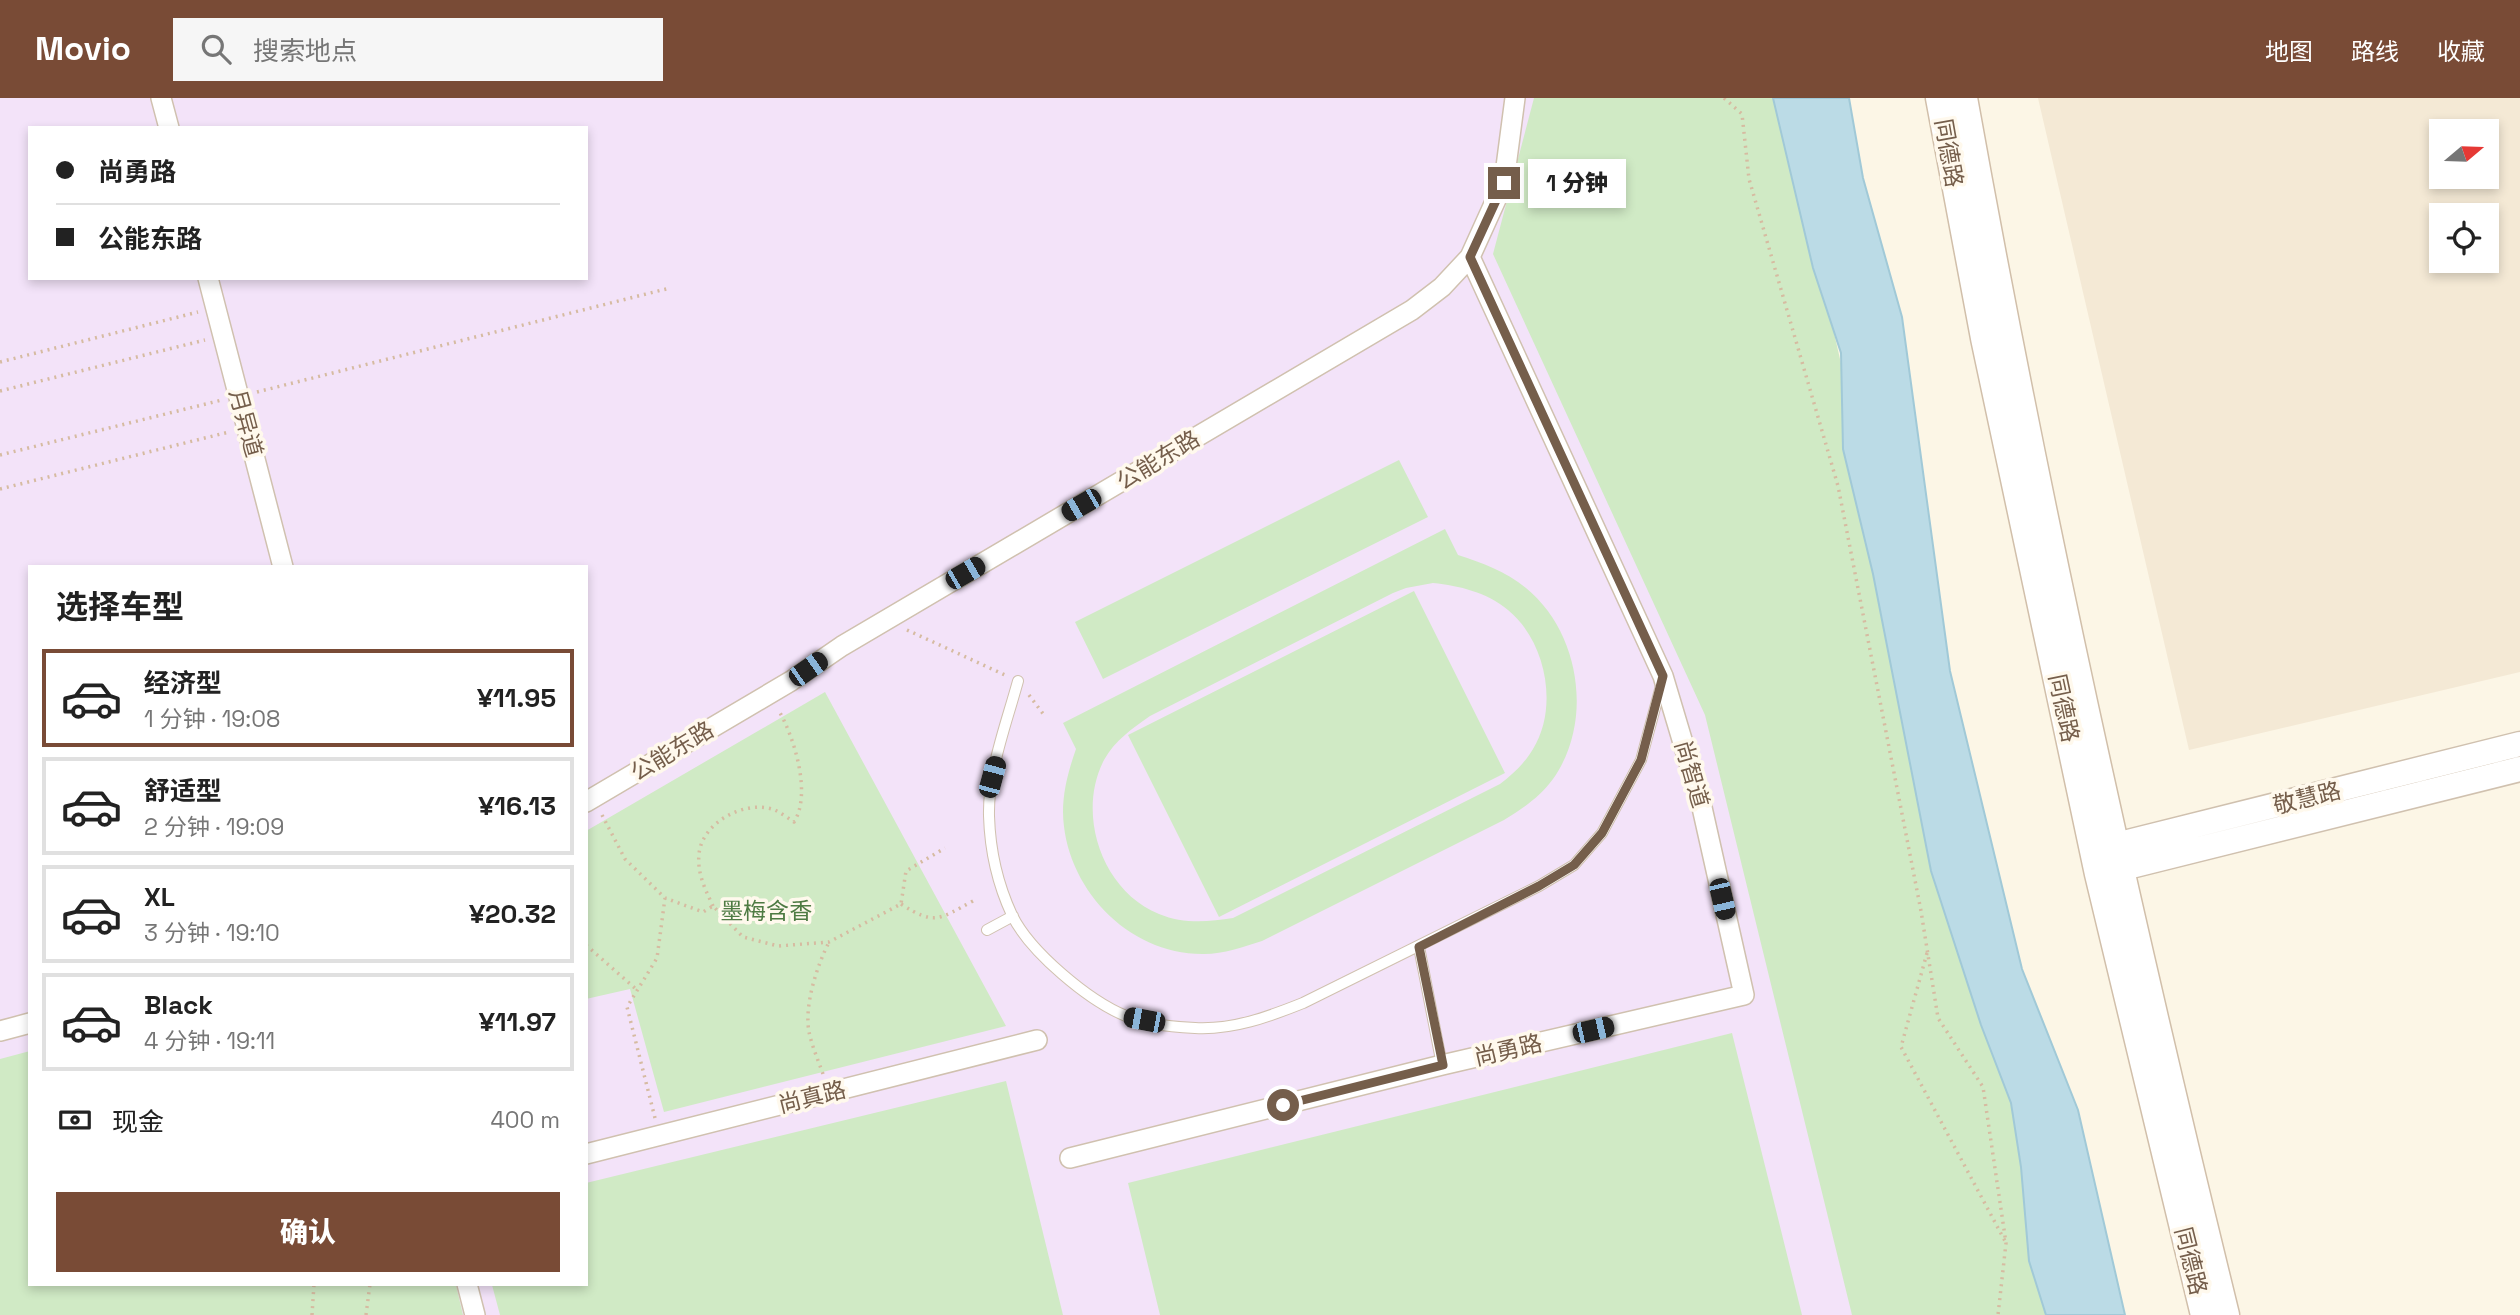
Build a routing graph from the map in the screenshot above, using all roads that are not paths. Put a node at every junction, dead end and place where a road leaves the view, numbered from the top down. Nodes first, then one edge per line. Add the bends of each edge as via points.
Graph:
1 (161, 98) edge
2 (1515, 98) edge
3 (1940, 98) edge
4 (1963, 98) edge
5 (168, 126) edge
6 (1470, 257) junction
7 (209, 280) edge
8 (282, 565) edge
9 (1663, 676) junction
10 (1018, 681) road end
11 (2520, 744) edge
12 (2520, 769) edge
13 (590, 800) edge
14 (2106, 861) junction
15 (1013, 916) junction
16 (987, 930) dead end
17 (1419, 947) junction
18 (1744, 995) joint
19 (28, 1024) edge
20 (0, 1031) edge
21 (1037, 1040) dead end
22 (1443, 1065) junction
23 (588, 1153) edge
24 (1070, 1158) dead end
25 (468, 1286) edge
26 (475, 1315) edge
27 (2205, 1315) edge
28 (2225, 1315) edge

1 - 5 street
2 - 6 street, 公能东路 via 1504,183
3 - 14 main road, 同德路 via 1985,338
4 - 14 main road, 同德路
6 - 9 street, 尚智道
6 - 13 street, 公能东路 via 1412,310
7 - 8 street, 月异道
9 - 17 lane via 1641,760 1602,833 1574,865
9 - 18 street, 尚智道 via 1701,803
10 - 15 lane via 992,777 989,815 992,850
11 - 14 street, 敬慧路
12 - 14 street, 敬慧路
14 - 27 main road, 同德路
14 - 28 main road, 同德路
15 - 16 lane
15 - 17 lane via 1034,946 1092,998 1128,1017 1195,1028 1264,1019
17 - 22 lane
18 - 22 street, 尚勇路
19 - 20 street
21 - 23 street, 尚真路
22 - 24 street, 尚勇路
25 - 26 street

